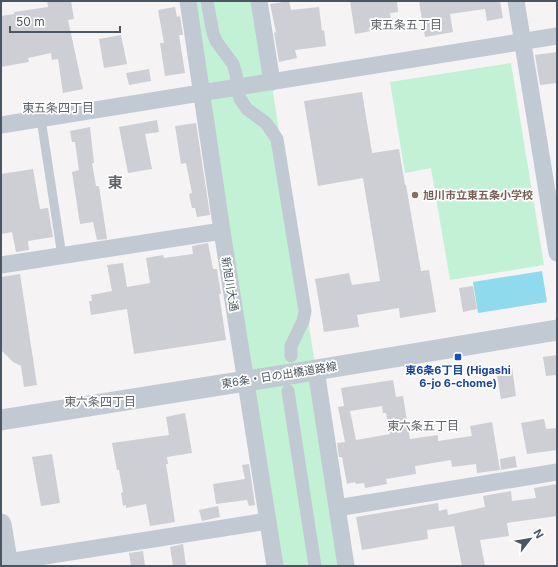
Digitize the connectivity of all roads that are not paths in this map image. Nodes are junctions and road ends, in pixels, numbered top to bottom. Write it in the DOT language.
graph roads {
  1 [pos="188,1"];
  2 [pos="207,1"];
  3 [pos="259,1"];
  4 [pos="516,1"];
  5 [pos="557,36"];
  6 [pos="522,41"];
  7 [pos="272,82"];
  8 [pos="238,87"];
  9 [pos="201,93"];
  10 [pos="41,119"];
  11 [pos="1,125"];
  12 [pos="551,176"];
  13 [pos="222,231"];
  14 [pos="557,254"];
  15 [pos="62,256"];
  16 [pos="1,265"];
  17 [pos="557,330"];
  18 [pos="291,356"];
  19 [pos="316,370"];
  20 [pos="245,380"];
  21 [pos="288,391"];
  22 [pos="1,420"];
  23 [pos="557,472"];
  24 [pos="337,508"];
  25 [pos="268,521"];
  26 [pos="1,524"];
  27 [pos="5,564"];
  28 [pos="275,566"];
  29 [pos="315,566"];
  30 [pos="346,566"];
  1 -- 9 [label="street, 新旭川大通"];
  2 -- 8 [label="street"];
  3 -- 7 [label="street"];
  4 -- 6 [label="street"];
  5 -- 6 [label="street"];
  6 -- 7 [label="street"];
  6 -- 12 [label="street"];
  7 -- 8 [label="street"];
  8 -- 9 [label="street"];
  8 -- 18 [label="street"];
  9 -- 10 [label="street"];
  9 -- 13 [label="street, 新旭川大通"];
  10 -- 11 [label="street"];
  10 -- 15 [label="lane"];
  12 -- 14 [label="street"];
  13 -- 15 [label="street"];
  13 -- 20 [label="street, 新旭川大通"];
  15 -- 16 [label="street"];
  17 -- 19 [label="street, 東6条・日の出橋道路線"];
  19 -- 20 [label="street, 東6条・日の出橋道路線"];
  19 -- 24 [label="street"];
  20 -- 22 [label="street, 東6条・日の出橋道路線"];
  20 -- 25 [label="street, 新旭川大通"];
  21 -- 29 [label="street"];
  23 -- 24 [label="street"];
  24 -- 30 [label="street"];
  25 -- 27 [label="street"];
  25 -- 28 [label="street, 新旭川大通"];
  26 -- 27 [label="street"];
}
